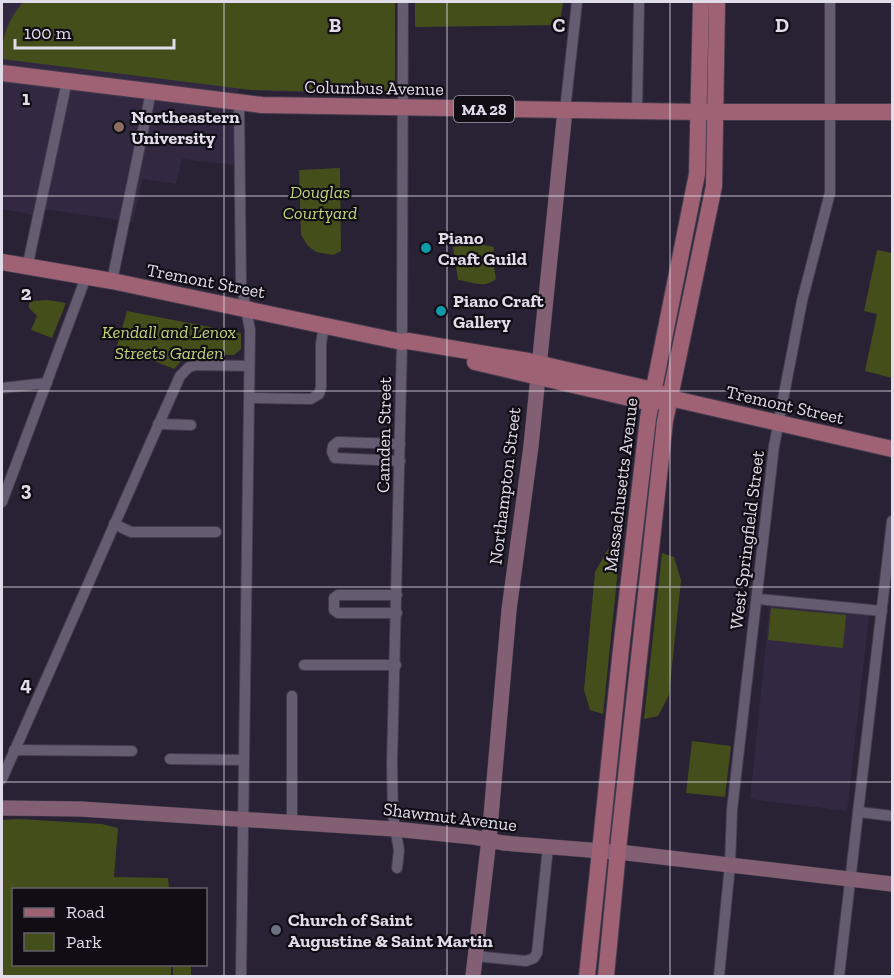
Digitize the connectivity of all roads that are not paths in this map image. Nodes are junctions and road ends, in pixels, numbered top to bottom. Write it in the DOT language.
graph roads {
  1 [pos="403,2"];
  2 [pos="577,2"];
  3 [pos="639,2"];
  4 [pos="701,2"];
  5 [pos="717,2"];
  6 [pos="831,2"];
  7 [pos="2,73"];
  8 [pos="67,81"];
  9 [pos="151,92"];
  10 [pos="239,103"];
  11 [pos="403,108"];
  12 [pos="566,110"];
  13 [pos="637,111"];
  14 [pos="708,112"];
  15 [pos="830,112"];
  16 [pos="892,112"];
  17 [pos="2,262"];
  18 [pos="27,268"];
  19 [pos="86,277"];
  20 [pos="112,282"];
  21 [pos="245,308"];
  22 [pos="324,326"];
  23 [pos="402,342"];
  24 [pos="249,366"];
  25 [pos="538,371"];
  26 [pos="47,383"];
  27 [pos="2,388"];
  28 [pos="652,396"];
  29 [pos="250,398"];
  30 [pos="670,398"];
  31 [pos="158,424"];
  32 [pos="191,424"];
  33 [pos="779,424"];
  34 [pos="400,444"];
  35 [pos="892,449"];
  36 [pos="400,461"];
  37 [pos="6,478"];
  38 [pos="2,502"];
  39 [pos="892,521"];
  40 [pos="114,524"];
  41 [pos="216,532"];
  42 [pos="397,595"];
  43 [pos="758,599"];
  44 [pos="882,611"];
  45 [pos="397,613"];
  46 [pos="304,665"];
  47 [pos="396,665"];
  48 [pos="292,696"];
  49 [pos="14,750"];
  50 [pos="132,751"];
  51 [pos="171,759"];
  52 [pos="244,760"];
  53 [pos="2,779"];
  54 [pos="2,808"];
  55 [pos="860,812"];
  56 [pos="892,816"];
  57 [pos="243,818"];
  58 [pos="292,821"];
  59 [pos="394,829"];
  60 [pos="489,839"];
  61 [pos="548,848"];
  62 [pos="609,852"];
  63 [pos="730,865"];
  64 [pos="397,868"];
  65 [pos="851,879"];
  66 [pos="892,884"];
  67 [pos="475,956"];
  68 [pos="241,976"];
  69 [pos="473,976"];
  70 [pos="587,976"];
  71 [pos="606,976"];
  72 [pos="719,976"];
  73 [pos="839,976"];
  1 -- 11 [label="street, Camden Street"];
  2 -- 12 [label="street, Northampton Street"];
  3 -- 13 [label="street"];
  4 -- 14 [label="main road, Massachusetts Avenue"];
  5 -- 14 [label="main road, Massachusetts Avenue"];
  6 -- 15 [label="street, West Springfield Street"];
  7 -- 8 [label="main road, Columbus Avenue / MA 28"];
  8 -- 9 [label="main road, Columbus Avenue / MA 28"];
  8 -- 18 [label="street"];
  9 -- 10 [label="main road, Columbus Avenue / MA 28"];
  9 -- 20 [label="street"];
  10 -- 11 [label="main road, Columbus Avenue / MA 28"];
  10 -- 21 [label="street"];
  11 -- 12 [label="main road, Columbus Avenue / MA 28"];
  11 -- 23 [label="street, Camden Street"];
  12 -- 13 [label="main road, Columbus Avenue / MA 28"];
  12 -- 25 [label="main road, Northampton Street"];
  13 -- 14 [label="main road, Columbus Avenue / MA 28"];
  14 -- 15 [label="main road, Columbus Avenue / MA 28"];
  14 -- 28 [label="main road, Massachusetts Avenue"];
  14 -- 30 [label="main road, Massachusetts Avenue"];
  15 -- 16 [label="main road, Columbus Avenue / MA 28"];
  15 -- 33 [label="street, West Springfield Street"];
  17 -- 18 [label="main road, Tremont Street"];
  18 -- 19 [label="main road, Tremont Street"];
  19 -- 20 [label="main road, Tremont Street"];
  19 -- 26 [label="street"];
  20 -- 21 [label="main road, Tremont Street"];
  21 -- 22 [label="main road, Tremont Street"];
  21 -- 24 [label="street"];
  22 -- 23 [label="main road, Tremont Street"];
  22 -- 29 [label="street"];
  23 -- 25 [label="main road, Tremont Street"];
  23 -- 34 [label="street, Camden Street"];
  24 -- 29 [label="street"];
  24 -- 31 [label="street"];
  25 -- 28 [label="main road, Tremont Street"];
  25 -- 60 [label="main road, Northampton Street"];
  26 -- 27 [label="street"];
  26 -- 37 [label="street"];
  28 -- 30 [label="main road, Tremont Street"];
  28 -- 62 [label="main road, Massachusetts Avenue"];
  29 -- 52 [label="street"];
  30 -- 33 [label="main road, Tremont Street"];
  30 -- 62 [label="main road, Massachusetts Avenue"];
  31 -- 32 [label="street"];
  31 -- 40 [label="street"];
  33 -- 35 [label="main road, Tremont Street"];
  33 -- 43 [label="street, West Springfield Street"];
  34 -- 36 [label="street, Camden Street"];
  34 -- 36 [label="street"];
  36 -- 42 [label="street, Camden Street"];
  37 -- 38 [label="street"];
  39 -- 44 [label="street"];
  40 -- 41 [label="street"];
  40 -- 49 [label="street"];
  42 -- 45 [label="street, Camden Street"];
  42 -- 45 [label="street"];
  43 -- 44 [label="street"];
  43 -- 63 [label="street, West Springfield Street"];
  44 -- 55 [label="street"];
  45 -- 47 [label="street, Camden Street"];
  46 -- 47 [label="street"];
  47 -- 59 [label="street, Camden Street"];
  48 -- 58 [label="street"];
  49 -- 50 [label="street"];
  49 -- 53 [label="street"];
  51 -- 52 [label="street"];
  52 -- 57 [label="street"];
  54 -- 57 [label="main road, Shawmut Avenue"];
  55 -- 56 [label="street"];
  55 -- 65 [label="street"];
  57 -- 58 [label="main road, Shawmut Avenue"];
  57 -- 68 [label="street"];
  58 -- 59 [label="main road, Shawmut Avenue"];
  59 -- 60 [label="main road, Shawmut Avenue"];
  59 -- 64 [label="street, Camden Street"];
  60 -- 61 [label="main road, Shawmut Avenue"];
  60 -- 67 [label="main road, Northampton Street"];
  61 -- 62 [label="main road, Shawmut Avenue"];
  61 -- 67 [label="street"];
  62 -- 63 [label="main road, Shawmut Avenue"];
  62 -- 70 [label="main road, Massachusetts Avenue"];
  62 -- 71 [label="main road, Massachusetts Avenue"];
  63 -- 65 [label="main road, Shawmut Avenue"];
  63 -- 72 [label="street, West Springfield Street"];
  65 -- 66 [label="main road, Shawmut Avenue"];
  65 -- 73 [label="street"];
  67 -- 69 [label="main road, Northampton Street"];
}
